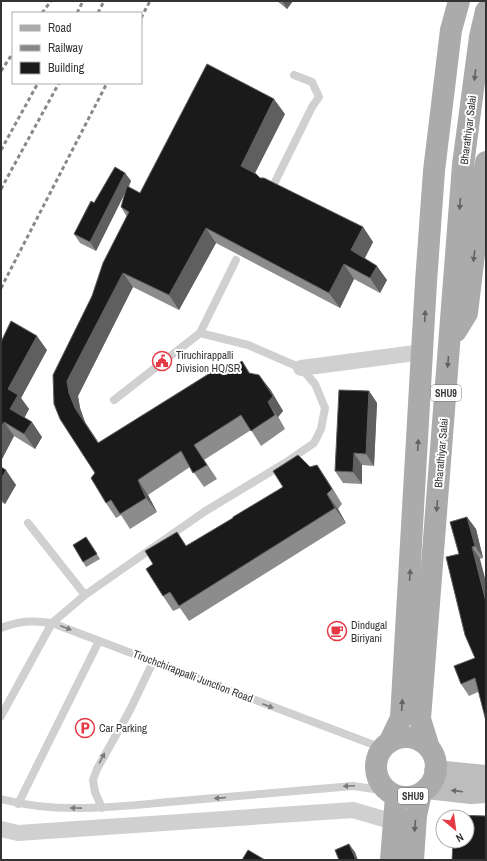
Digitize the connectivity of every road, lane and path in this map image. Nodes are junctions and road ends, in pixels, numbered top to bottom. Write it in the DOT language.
graph roads {
  1 [pos="459,1"];
  2 [pos="486,11"];
  3 [pos="451,30"];
  4 [pos="483,37"];
  5 [pos="294,75"];
  6 [pos="486,162"];
  7 [pos="272,188"];
  8 [pos="236,260"];
  9 [pos="200,333"];
  10 [pos="450,340"];
  11 [pos="423,352"];
  12 [pos="301,368"];
  13 [pos="114,400"];
  14 [pos="28,523"];
  15 [pos="84,595"];
  16 [pos="52,623"];
  17 [pos="1,628"];
  18 [pos="99,641"];
  19 [pos="153,662"];
  20 [pos="1,716"];
  21 [pos="386,745"];
  22 [pos="429,748"];
  23 [pos="486,776"];
  24 [pos="428,784"];
  25 [pos="486,792"];
  26 [pos="392,793"];
  27 [pos="1,799"];
  28 [pos="18,804"];
  29 [pos="102,808"];
  30 [pos="394,822"];
  31 [pos="1,829"];
  32 [pos="391,860"];
  33 [pos="413,860"];
  1 -- 3 [label="main road, Bharathiyar Salai"];
  2 -- 4 [label="main road, Bharathiyar Salai"];
  3 -- 4 [label="main road"];
  11 -- 3 [label="main road, Bharathiyar Salai / SHU9, one-way"];
  4 -- 10 [label="main road, Bharathiyar Salai / SHU9, one-way"];
  5 -- 7 [label="lane"];
  6 -- 10 [label="main road, one-way"];
  8 -- 9 [label="lane"];
  9 -- 12 [label="lane"];
  9 -- 13 [label="lane"];
  10 -- 22 [label="main road, Bharathiyar Salai / SHU9, one-way"];
  11 -- 12 [label="street"];
  21 -- 11 [label="main road, Bharathiyar Salai / SHU9, one-way"];
  12 -- 15 [label="lane"];
  14 -- 15 [label="lane"];
  15 -- 16 [label="lane"];
  16 -- 17 [label="lane, Tiruchchirappalli Junction Road"];
  16 -- 18 [label="lane, Tiruchchirappalli Junction Road, one-way"];
  16 -- 20 [label="lane"];
  18 -- 19 [label="lane, Tiruchchirappalli Junction Road"];
  18 -- 28 [label="lane"];
  19 -- 21 [label="lane, Tiruchchirappalli Junction Road, one-way"];
  29 -- 19 [label="lane, one-way"];
  21 -- 22 [label="main road"];
  21 -- 26 [label="main road, SHU9"];
  22 -- 24 [label="main road, SHU9"];
  23 -- 24 [label="main road"];
  25 -- 24 [label="main road, one-way"];
  24 -- 26 [label="main road, SHU9"];
  24 -- 33 [label="main road, SHU9, one-way"];
  26 -- 29 [label="lane, one-way"];
  26 -- 30 [label="main road, SHU9"];
  27 -- 28 [label="lane"];
  29 -- 28 [label="lane, one-way"];
  30 -- 31 [label="street"];
  30 -- 32 [label="main road, SHU9"];
}
